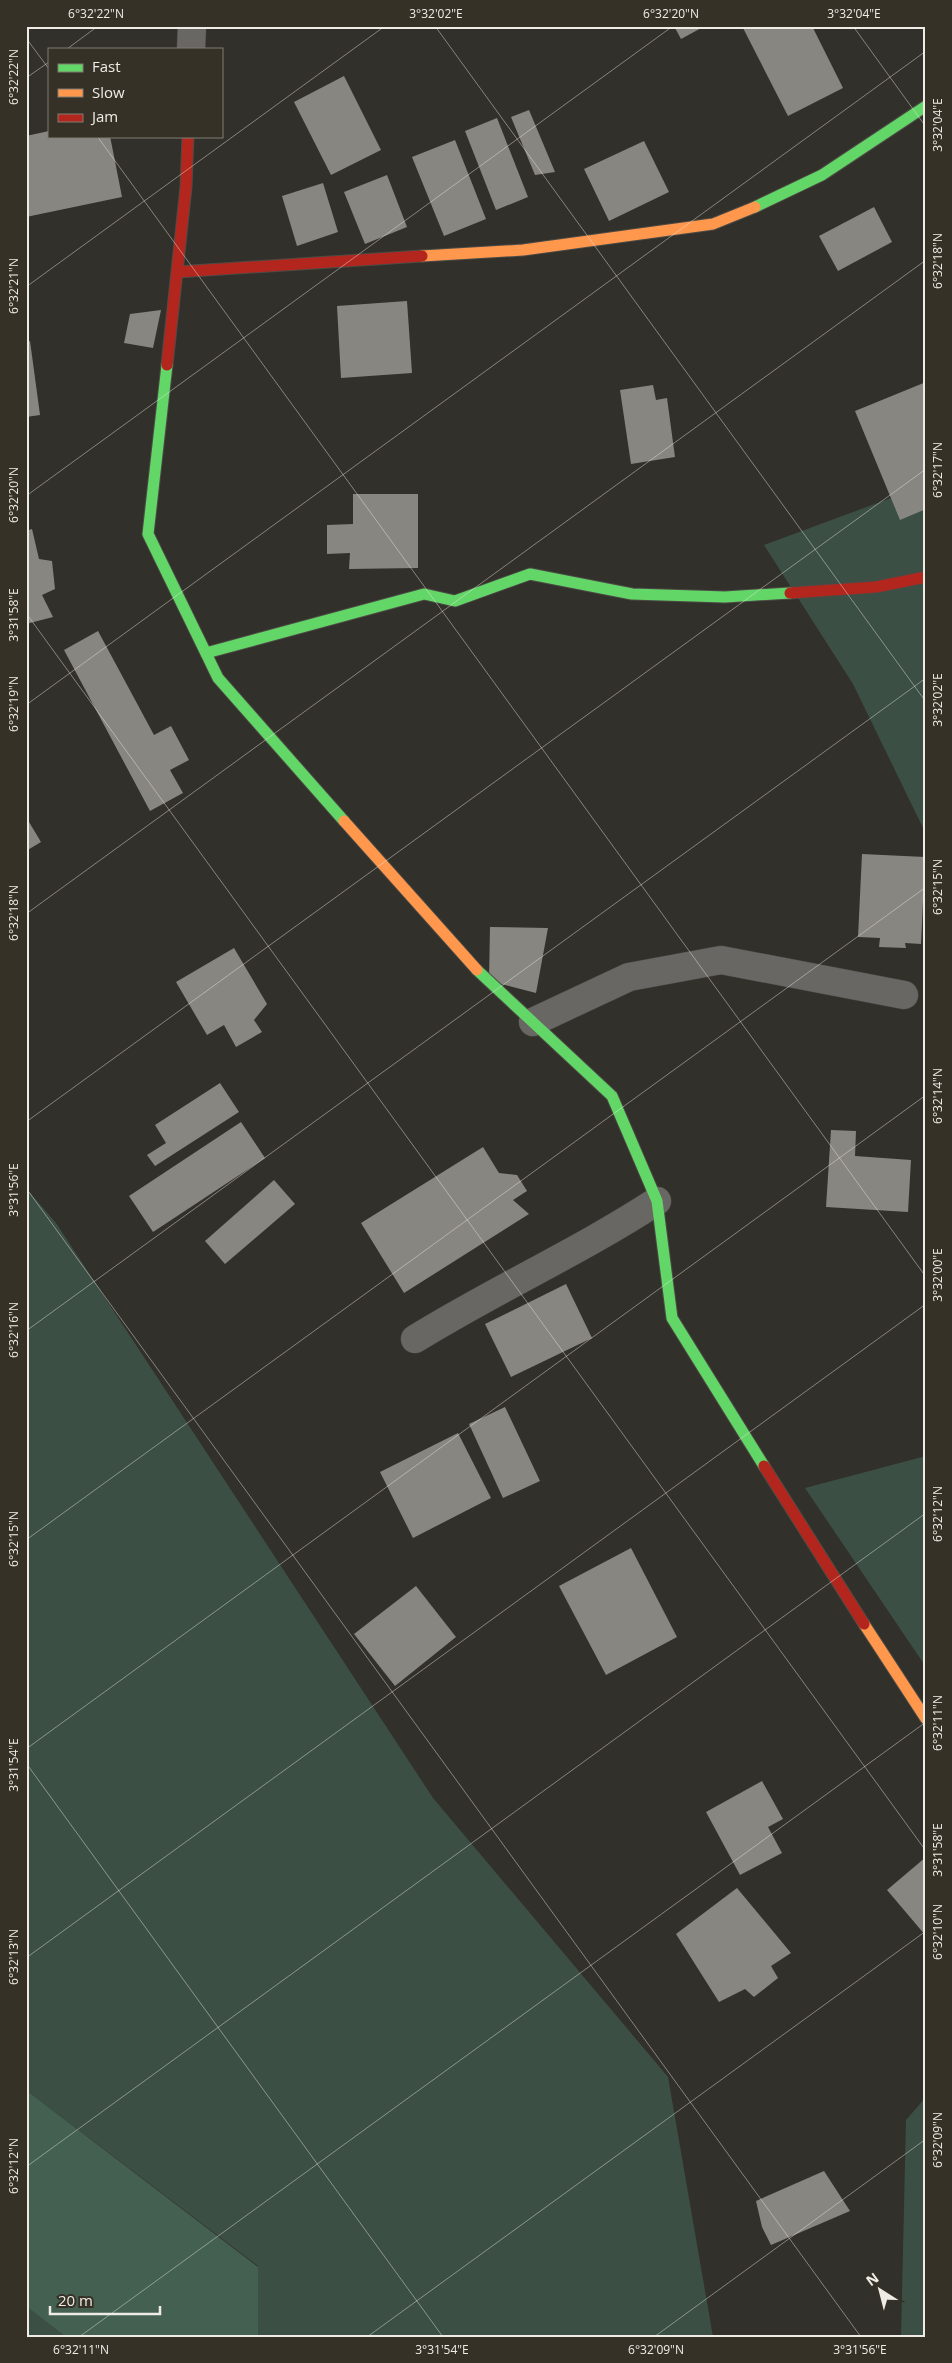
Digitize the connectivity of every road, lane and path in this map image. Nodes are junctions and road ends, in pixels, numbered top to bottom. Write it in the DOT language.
graph roads {
  1 [pos="192,26"];
  2 [pos="191,48"];
  3 [pos="926,106"];
  4 [pos="188,138"];
  5 [pos="177,272"];
  6 [pos="926,578"];
  7 [pos="206,653"];
  8 [pos="904,995"];
  9 [pos="533,1022"];
  10 [pos="657,1201"];
  11 [pos="415,1339"];
  12 [pos="926,1719"];
  1 -- 2 [label="street"];
  3 -- 5 [label="street"];
  4 -- 5 [label="street"];
  5 -- 7 [label="street"];
  6 -- 7 [label="street"];
  7 -- 9 [label="street"];
  8 -- 9 [label="street"];
  9 -- 10 [label="street"];
  10 -- 11 [label="street"];
  10 -- 12 [label="street"];
}
